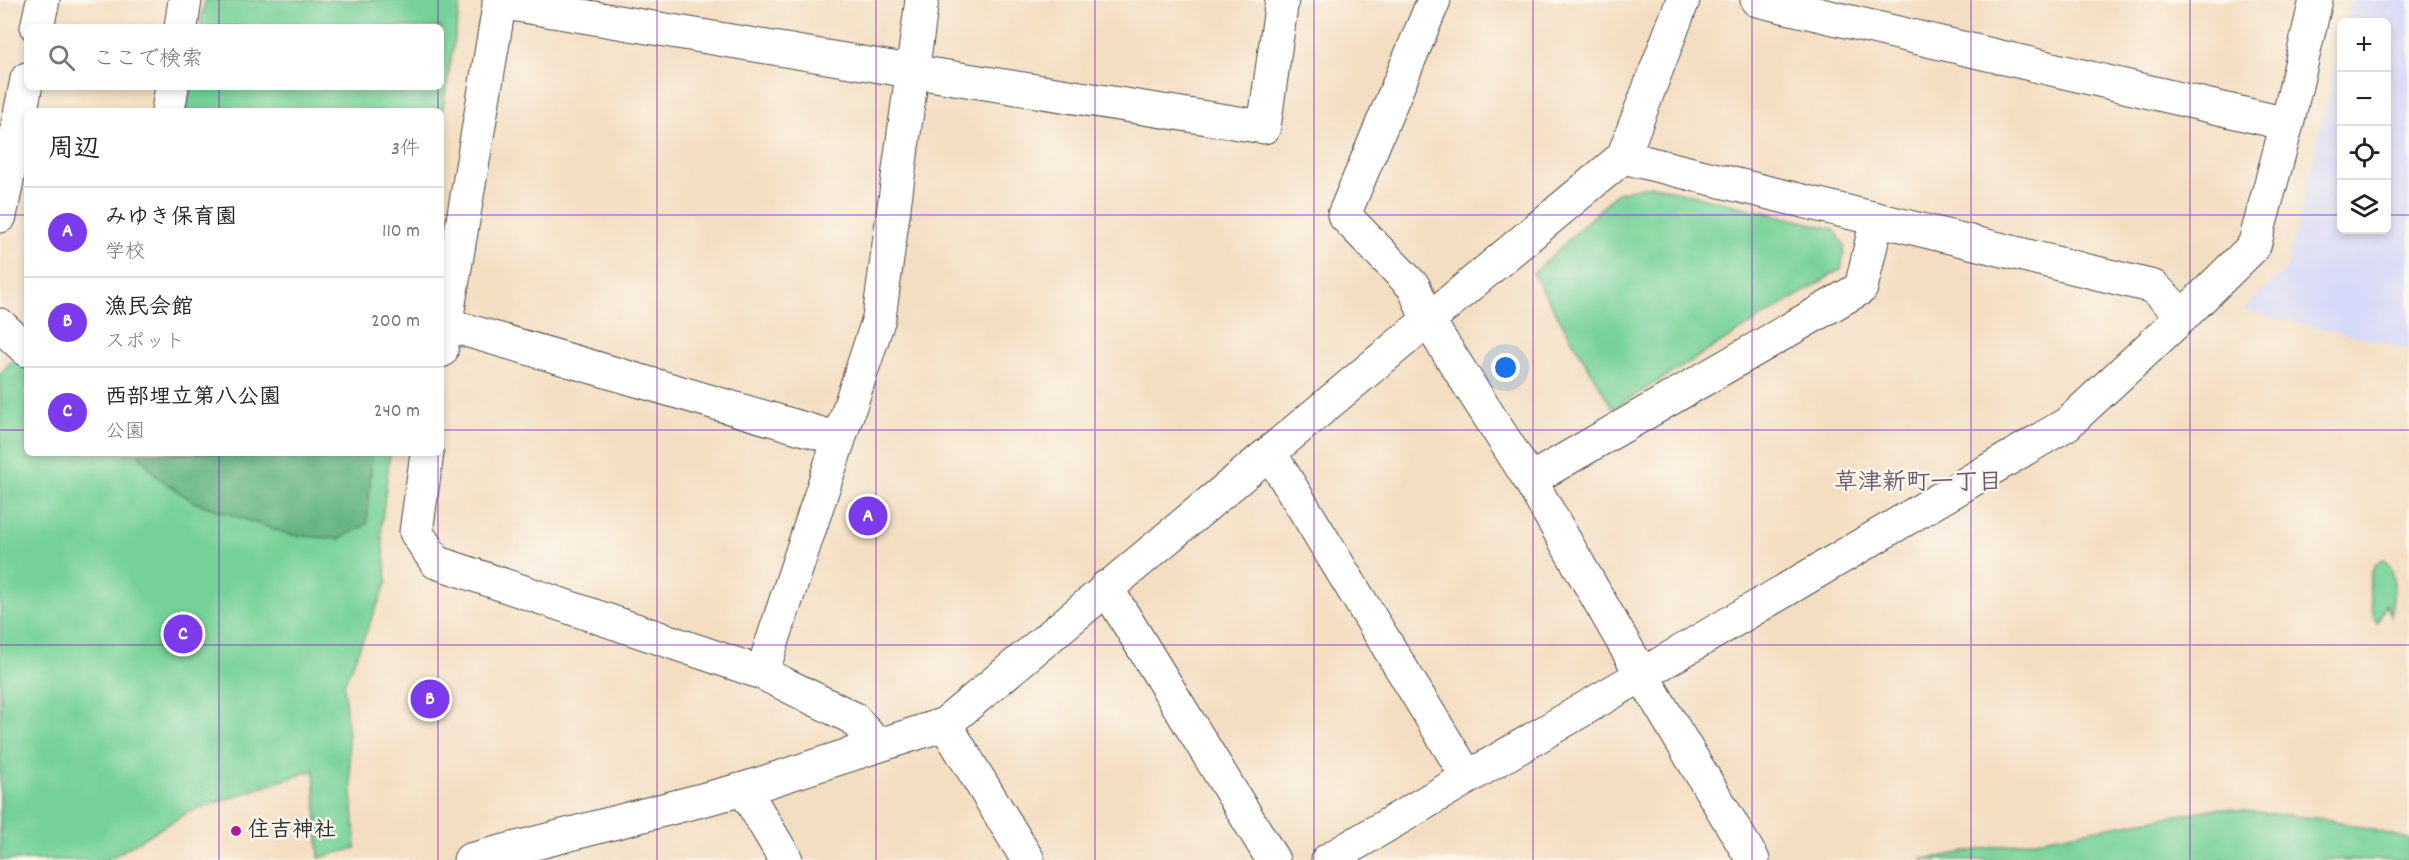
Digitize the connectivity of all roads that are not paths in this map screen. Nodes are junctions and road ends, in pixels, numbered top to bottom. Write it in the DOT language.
graph roads {
  1 [pos="43,0"];
  2 [pos="185,0"];
  3 [pos="921,0"];
  4 [pos="1282,0"];
  5 [pos="1434,0"];
  6 [pos="1683,0"];
  7 [pos="1757,0"];
  8 [pos="2316,0"];
  9 [pos="500,1"];
  10 [pos="38,24"];
  11 [pos="181,24"];
  12 [pos="910,71"];
  13 [pos="25,90"];
  14 [pos="172,90"];
  15 [pos="168,108"];
  16 [pos="2287,124"];
  17 [pos="1623,157"];
  18 [pos="0,216"];
  19 [pos="1877,219"];
  20 [pos="2183,316"];
  21 [pos="1426,319"];
  22 [pos="0,325"];
  23 [pos="444,331"];
  24 [pos="444,337"];
  25 [pos="24,347"];
  26 [pos="839,439"];
  27 [pos="1270,453"];
  28 [pos="427,456"];
  29 [pos="1530,480"];
  30 [pos="1106,587"];
  31 [pos="762,673"];
  32 [pos="1642,675"];
  33 [pos="945,724"];
  34 [pos="877,745"];
  35 [pos="1467,776"];
  36 [pos="744,789"];
  37 [pos="537,851"];
  38 [pos="470,860"];
  39 [pos="786,860"];
  40 [pos="1028,860"];
  41 [pos="1273,860"];
  42 [pos="1328,860"];
  43 [pos="1753,860"];
  1 -- 10 [label="street"];
  2 -- 11 [label="street"];
  3 -- 12 [label="street"];
  4 -- 12 [label="street"];
  5 -- 21 [label="street"];
  6 -- 17 [label="street"];
  7 -- 16 [label="street"];
  8 -- 16 [label="street"];
  9 -- 12 [label="street"];
  9 -- 23 [label="street"];
  12 -- 26 [label="street"];
  13 -- 18 [label="street"];
  14 -- 15 [label="street"];
  16 -- 20 [label="street"];
  17 -- 19 [label="street"];
  17 -- 21 [label="street"];
  19 -- 20 [label="street"];
  19 -- 29 [label="street"];
  20 -- 32 [label="street"];
  21 -- 27 [label="street"];
  21 -- 29 [label="street"];
  22 -- 25 [label="street"];
  24 -- 26 [label="street"];
  26 -- 31 [label="street"];
  27 -- 30 [label="street"];
  27 -- 35 [label="street"];
  28 -- 31 [label="street"];
  29 -- 32 [label="street"];
  30 -- 33 [label="street"];
  30 -- 41 [label="street"];
  31 -- 34 [label="street"];
  32 -- 35 [label="street"];
  32 -- 43 [label="street"];
  33 -- 34 [label="street"];
  33 -- 40 [label="street"];
  34 -- 36 [label="street"];
  35 -- 42 [label="street"];
  36 -- 37 [label="street"];
  36 -- 39 [label="street"];
  37 -- 38 [label="street"];
}
